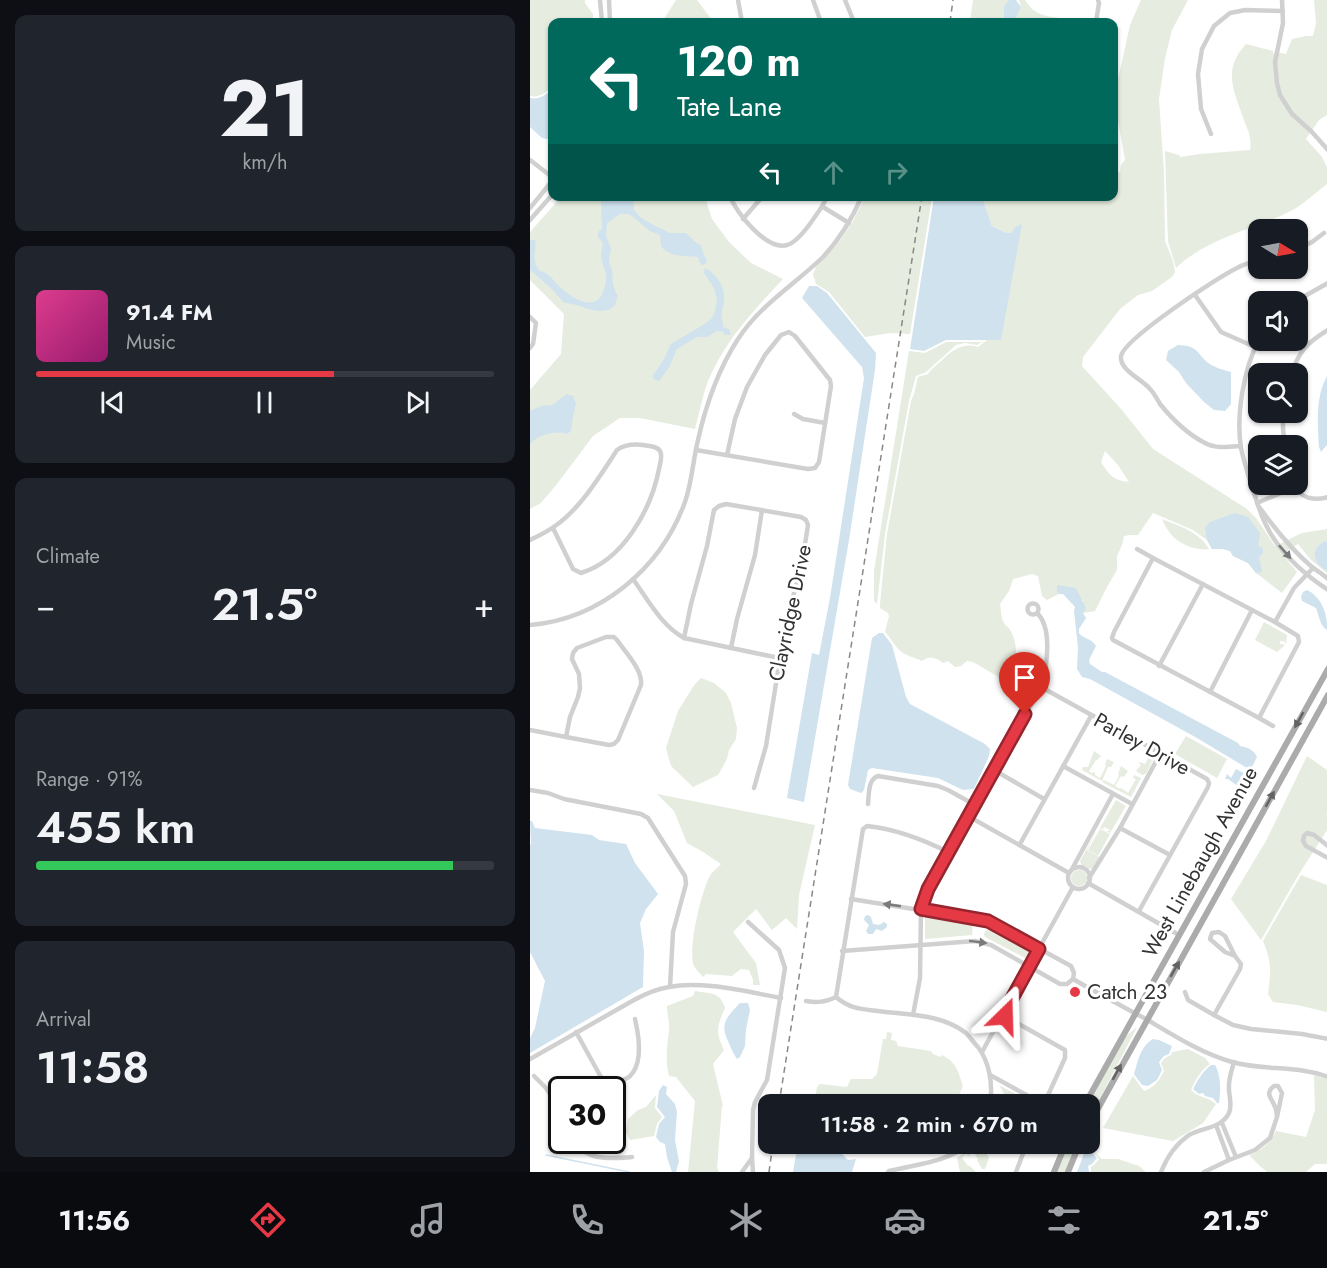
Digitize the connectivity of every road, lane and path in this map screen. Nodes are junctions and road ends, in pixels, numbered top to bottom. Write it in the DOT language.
graph roads {
  1 [pos="600,0"];
  2 [pos="609,0"];
  3 [pos="738,0"];
  4 [pos="812,0"];
  5 [pos="845,0"];
  6 [pos="1098,0"];
  7 [pos="1282,0"];
  8 [pos="1283,11"];
  9 [pos="602,18"];
  10 [pos="610,18"];
  11 [pos="741,18"];
  12 [pos="819,18"];
  13 [pos="852,18"];
  14 [pos="1097,18"];
  15 [pos="1211,134"];
  16 [pos="1328,150"];
  17 [pos="530,160"];
  18 [pos="548,176"];
  19 [pos="548,184"];
  20 [pos="548,200"];
  21 [pos="732,201"];
  22 [pos="759,201"];
  23 [pos="825,201"];
  24 [pos="860,201"];
  25 [pos="822,207"];
  26 [pos="530,208"];
  27 [pos="743,219"];
  28 [pos="530,220"];
  29 [pos="849,223"];
  30 [pos="1324,233"];
  31 [pos="1308,244"];
  32 [pos="1248,264"];
  33 [pos="1328,283"];
  34 [pos="1308,294"];
  35 [pos="1195,295"];
  36 [pos="530,317"];
  37 [pos="1328,330"];
  38 [pos="1248,344"];
  39 [pos="530,348"];
  40 [pos="1254,351"];
  41 [pos="1296,363"];
  42 [pos="794,414"];
  43 [pos="825,423"];
  44 [pos="1241,446"];
  45 [pos="696,450"];
  46 [pos="727,455"];
  47 [pos="1276,495"];
  48 [pos="1303,495"];
  49 [pos="1328,497"];
  50 [pos="1257,503"];
  51 [pos="762,510"];
  52 [pos="553,528"];
  53 [pos="530,540"];
  54 [pos="1137,549"];
  55 [pos="1153,558"];
  56 [pos="1313,568"];
  57 [pos="576,571"];
  58 [pos="1306,574"];
  59 [pos="571,578"];
  60 [pos="634,579"];
  61 [pos="1328,579"];
  62 [pos="1203,584"];
  63 [pos="1328,590"];
  64 [pos="1252,610"];
  65 [pos="1037,613"];
  66 [pos="1275,622"];
  67 [pos="530,625"];
  68 [pos="684,638"];
  69 [pos="731,648"];
  70 [pos="779,658"];
  71 [pos="1159,666"];
  72 [pos="1328,669"];
  73 [pos="1041,687"];
  74 [pos="1210,692"];
  75 [pos="1328,695"];
  76 [pos="1091,716"];
  77 [pos="1259,718"];
  78 [pos="1273,726"];
  79 [pos="530,730"];
  80 [pos="566,737"];
  81 [pos="1160,754"];
  82 [pos="1063,765"];
  83 [pos="994,770"];
  84 [pos="754,788"];
  85 [pos="530,790"];
  86 [pos="1114,794"];
  87 [pos="1044,799"];
  88 [pos="868,804"];
  89 [pos="1132,804"];
  90 [pos="975,805"];
  91 [pos="968,816"];
  92 [pos="1120,828"];
  93 [pos="1020,844"];
  94 [pos="1327,845"];
  95 [pos="948,852"];
  96 [pos="1320,854"];
  97 [pos="1170,855"];
  98 [pos="1328,858"];
  99 [pos="1071,871"];
  100 [pos="1089,880"];
  101 [pos="1073,887"];
  102 [pos="851,898"];
  103 [pos="921,909"];
  104 [pos="1139,911"];
  105 [pos="748,922"];
  106 [pos="1179,934"];
  107 [pos="919,944"];
  108 [pos="1039,949"];
  109 [pos="842,951"];
  110 [pos="1235,956"];
  111 [pos="1029,966"];
  112 [pos="1073,979"];
  113 [pos="670,987"];
  114 [pos="1185,992"];
  115 [pos="836,997"];
  116 [pos="781,998"];
  117 [pos="806,1001"];
  118 [pos="1135,1014"];
  119 [pos="913,1015"];
  120 [pos="1003,1015"];
  121 [pos="1214,1015"];
  122 [pos="635,1019"];
  123 [pos="1146,1020"];
  124 [pos="576,1032"];
  125 [pos="1328,1039"];
  126 [pos="982,1052"];
  127 [pos="530,1059"];
  128 [pos="1234,1062"];
  129 [pos="990,1075"];
  130 [pos="534,1076"];
  131 [pos="600,1076"];
  132 [pos="1328,1077"];
  133 [pos="626,1078"];
  134 [pos="548,1091"];
  135 [pos="992,1094"];
  136 [pos="1025,1094"];
  137 [pos="1049,1094"];
  138 [pos="1091,1094"];
  139 [pos="1100,1105"];
  140 [pos="1277,1117"];
  141 [pos="1222,1123"];
  142 [pos="1216,1125"];
  143 [pos="1230,1143"];
  144 [pos="1224,1146"];
  145 [pos="588,1154"];
  146 [pos="953,1154"];
  147 [pos="1023,1154"];
  148 [pos="1061,1154"];
  149 [pos="1075,1154"];
  150 [pos="632,1157"];
  151 [pos="1236,1157"];
  152 [pos="752,1158"];
  153 [pos="1229,1160"];
  154 [pos="742,1172"];
  155 [pos="753,1172"];
  156 [pos="888,1172"];
  157 [pos="1016,1172"];
  158 [pos="1054,1172"];
  159 [pos="1068,1172"];
  160 [pos="1161,1172"];
  161 [pos="1204,1172"];
  1 -- 9 [label="street"];
  2 -- 10 [label="street"];
  3 -- 11 [label="street"];
  4 -- 12 [label="street"];
  5 -- 13 [label="street"];
  6 -- 14 [label="street"];
  7 -- 8 [label="street"];
  8 -- 15 [label="street"];
  8 -- 16 [label="street"];
  17 -- 18 [label="street"];
  19 -- 26 [label="street"];
  20 -- 28 [label="street"];
  21 -- 27 [label="street"];
  22 -- 27 [label="street"];
  23 -- 25 [label="street"];
  24 -- 29 [label="street"];
  25 -- 27 [label="street"];
  25 -- 29 [label="street"];
  29 -- 45 [label="street"];
  30 -- 31 [label="street"];
  32 -- 35 [label="street"];
  33 -- 34 [label="street"];
  35 -- 38 [label="street"];
  35 -- 44 [label="street"];
  36 -- 39 [label="street"];
  37 -- 41 [label="street"];
  40 -- 44 [label="street"];
  42 -- 43 [label="street"];
  43 -- 46 [label="street"];
  43 -- 46 [label="street"];
  44 -- 50 [label="street"];
  45 -- 46 [label="street"];
  45 -- 60 [label="street"];
  47 -- 50 [label="street"];
  48 -- 49 [label="street"];
  50 -- 56 [label="street"];
  50 -- 58 [label="street, one-way"];
  51 -- 68 [label="street, Clayridge Drive"];
  51 -- 69 [label="street"];
  51 -- 70 [label="street, Clayridge Drive"];
  52 -- 53 [label="street"];
  52 -- 57 [label="street"];
  52 -- 57 [label="street"];
  54 -- 55 [label="street"];
  55 -- 62 [label="street"];
  55 -- 71 [label="street"];
  56 -- 58 [label="street"];
  56 -- 61 [label="street"];
  57 -- 59 [label="street"];
  58 -- 63 [label="street"];
  58 -- 66 [label="street"];
  60 -- 67 [label="street"];
  60 -- 68 [label="street"];
  62 -- 64 [label="street"];
  62 -- 71 [label="street"];
  64 -- 66 [label="street"];
  64 -- 74 [label="street"];
  65 -- 73 [label="street"];
  66 -- 77 [label="street"];
  68 -- 69 [label="street"];
  69 -- 70 [label="street"];
  70 -- 84 [label="street, Clayridge Drive"];
  71 -- 74 [label="street"];
  72 -- 106 [label="main road, West Linebaugh Avenue, one-way"];
  73 -- 76 [label="street, Parley Drive"];
  73 -- 83 [label="street"];
  74 -- 77 [label="street"];
  123 -- 75 [label="main road, West Linebaugh Avenue, one-way"];
  76 -- 81 [label="street, Parley Drive"];
  76 -- 82 [label="street"];
  77 -- 78 [label="street"];
  79 -- 80 [label="street"];
  80 -- 80 [label="street"];
  81 -- 89 [label="street"];
  81 -- 97 [label="street, Parley Drive"];
  82 -- 86 [label="street"];
  82 -- 87 [label="street"];
  83 -- 87 [label="street"];
  83 -- 90 [label="street"];
  85 -- 113 [label="street"];
  86 -- 89 [label="street"];
  86 -- 99 [label="street"];
  87 -- 93 [label="street"];
  88 -- 90 [label="street"];
  89 -- 92 [label="street"];
  90 -- 91 [label="street"];
  91 -- 93 [label="street"];
  91 -- 95 [label="street"];
  92 -- 97 [label="street"];
  92 -- 100 [label="street"];
  93 -- 99 [label="street"];
  94 -- 96 [label="street"];
  94 -- 96 [label="street"];
  95 -- 102 [label="street"];
  95 -- 103 [label="street"];
  96 -- 98 [label="street"];
  97 -- 104 [label="street, Parley Drive"];
  99 -- 100 [label="street"];
  99 -- 101 [label="street"];
  100 -- 101 [label="street"];
  100 -- 104 [label="street"];
  101 -- 108 [label="street"];
  103 -- 102 [label="street, one-way"];
  102 -- 109 [label="street"];
  103 -- 107 [label="street"];
  103 -- 108 [label="street"];
  104 -- 106 [label="street"];
  105 -- 116 [label="street"];
  106 -- 118 [label="main road, West Linebaugh Avenue"];
  107 -- 109 [label="street"];
  107 -- 111 [label="street, one-way"];
  107 -- 119 [label="street"];
  108 -- 111 [label="street"];
  108 -- 112 [label="street"];
  109 -- 115 [label="street"];
  110 -- 110 [label="street"];
  110 -- 121 [label="street"];
  111 -- 112 [label="street"];
  111 -- 120 [label="street"];
  112 -- 118 [label="street"];
  113 -- 116 [label="street"];
  113 -- 124 [label="street"];
  114 -- 121 [label="street"];
  115 -- 117 [label="street"];
  115 -- 119 [label="street"];
  116 -- 152 [label="street"];
  118 -- 123 [label="street"];
  118 -- 138 [label="main road, West Linebaugh Avenue"];
  119 -- 126 [label="street"];
  120 -- 126 [label="street"];
  120 -- 137 [label="street"];
  121 -- 125 [label="street"];
  122 -- 133 [label="street"];
  123 -- 128 [label="street"];
  139 -- 123 [label="main road, West Linebaugh Avenue, one-way"];
  124 -- 127 [label="street"];
  124 -- 131 [label="street"];
  126 -- 129 [label="street"];
  128 -- 132 [label="street"];
  128 -- 141 [label="street"];
  129 -- 135 [label="street"];
  129 -- 136 [label="street"];
  130 -- 134 [label="street"];
  140 -- 140 [label="street"];
  140 -- 151 [label="street"];
  141 -- 142 [label="street"];
  141 -- 143 [label="street"];
  142 -- 144 [label="street"];
  142 -- 160 [label="street"];
  143 -- 144 [label="street"];
  143 -- 151 [label="street"];
  144 -- 153 [label="street"];
  145 -- 150 [label="street"];
  146 -- 156 [label="street"];
  147 -- 157 [label="street"];
  148 -- 158 [label="main road"];
  149 -- 159 [label="main road"];
  151 -- 153 [label="street"];
  152 -- 154 [label="street"];
  152 -- 155 [label="street"];
  153 -- 161 [label="street"];
}
